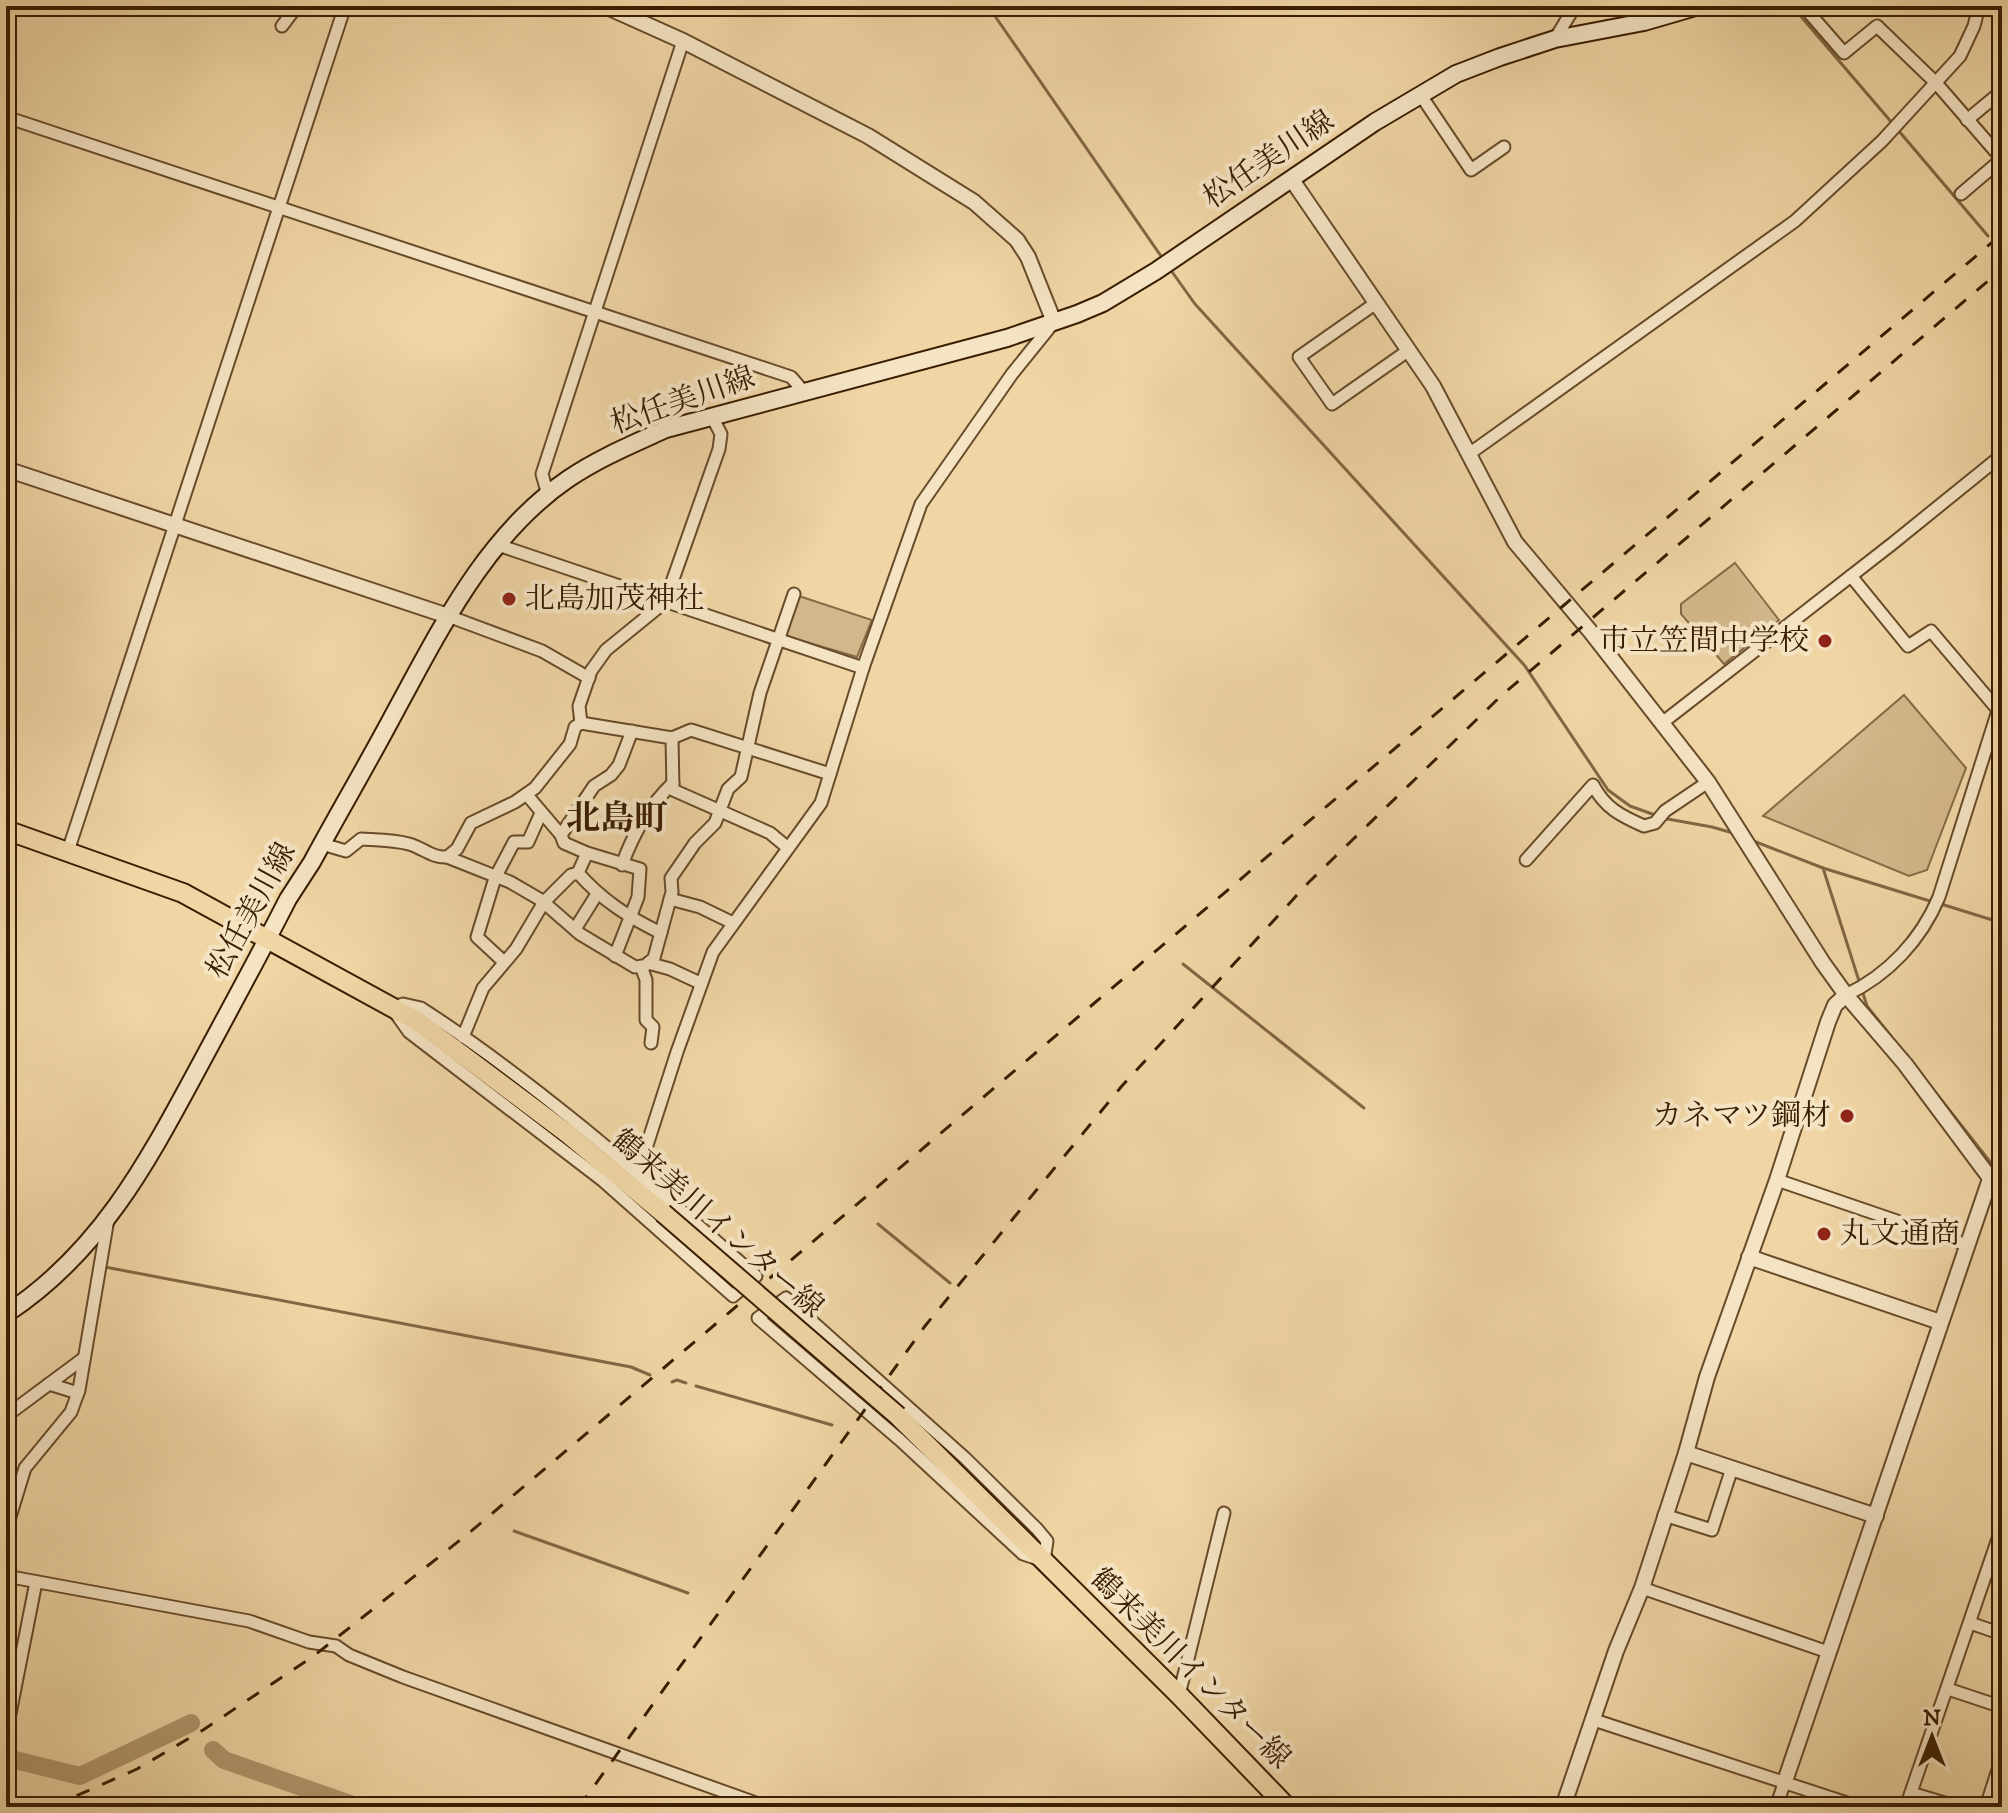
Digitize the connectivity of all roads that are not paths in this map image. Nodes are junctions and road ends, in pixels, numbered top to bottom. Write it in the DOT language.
graph roads {
  1 [pos="297,6"];
  2 [pos="345,6"];
  3 [pos="604,6"];
  4 [pos="1575,6"];
  5 [pos="1627,6"];
  6 [pos="1699,6"];
  7 [pos="1822,6"];
  8 [pos="1979,6"];
  9 [pos="1639,23"];
  10 [pos="282,26"];
  11 [pos="1555,39"];
  12 [pos="683,41"];
  13 [pos="1936,83"];
  14 [pos="2002,91"];
  15 [pos="1420,94"];
  16 [pos="6,117"];
  17 [pos="1967,120"];
  18 [pos="1504,147"];
  19 [pos="2002,159"];
  20 [pos="1292,180"];
  21 [pos="1961,194"];
  22 [pos="278,206"];
  23 [pos="1376,303"];
  24 [pos="594,310"];
  25 [pos="1054,322"];
  26 [pos="1409,350"];
  27 [pos="804,392"];
  28 [pos="712,417"];
  29 [pos="1469,454"];
  30 [pos="2002,455"];
  31 [pos="6,469"];
  32 [pos="548,495"];
  33 [pos="174,525"];
  34 [pos="498,545"];
  35 [pos="1851,576"];
  36 [pos="794,594"];
  37 [pos="665,602"];
  38 [pos="448,616"];
  39 [pos="779,640"];
  40 [pos="863,668"];
  41 [pos="589,678"];
  42 [pos="2000,704"];
  43 [pos="581,723"];
  44 [pos="1662,723"];
  45 [pos="1997,730"];
  46 [pos="632,731"];
  47 [pos="672,738"];
  48 [pos="749,747"];
  49 [pos="830,774"];
  50 [pos="1708,782"];
  51 [pos="673,783"];
  52 [pos="527,795"];
  53 [pos="719,812"];
  54 [pos="541,813"];
  55 [pos="6,830"];
  56 [pos="561,835"];
  57 [pos="322,844"];
  58 [pos="788,848"];
  59 [pos="68,851"];
  60 [pos="587,853"];
  61 [pos="447,857"];
  62 [pos="1526,860"];
  63 [pos="622,865"];
  64 [pos="578,873"];
  65 [pos="495,878"];
  66 [pos="597,894"];
  67 [pos="670,899"];
  68 [pos="544,902"];
  69 [pos="629,918"];
  70 [pos="733,923"];
  71 [pos="575,929"];
  72 [pos="661,933"];
  73 [pos="268,939"];
  74 [pos="615,956"];
  75 [pos="504,962"];
  76 [pos="645,965"];
  77 [pos="700,983"];
  78 [pos="1856,990"];
  79 [pos="392,1008"];
  80 [pos="463,1037"];
  81 [pos="651,1043"];
  82 [pos="638,1173"];
  83 [pos="1990,1179"];
  84 [pos="1777,1180"];
  85 [pos="2002,1194"];
  86 [pos="108,1218"];
  87 [pos="1967,1245"];
  88 [pos="1749,1257"];
  89 [pos="6,1314"];
  90 [pos="1940,1322"];
  91 [pos="84,1358"];
  92 [pos="49,1384"];
  93 [pos="78,1393"];
  94 [pos="6,1416"];
  95 [pos="1686,1453"];
  96 [pos="1732,1468"];
  97 [pos="6,1480"];
  98 [pos="20,1484"];
  99 [pos="1224,1513"];
  100 [pos="1664,1515"];
  101 [pos="1876,1516"];
  102 [pos="2002,1527"];
  103 [pos="6,1530"];
  104 [pos="1997,1556"];
  105 [pos="1044,1561"];
  106 [pos="6,1576"];
  107 [pos="36,1582"];
  108 [pos="1642,1588"];
  109 [pos="1970,1623"];
  110 [pos="2002,1634"];
  111 [pos="1828,1652"];
  112 [pos="1948,1689"];
  113 [pos="1179,1695"];
  114 [pos="2002,1707"];
  115 [pos="1594,1720"];
  116 [pos="6,1734"];
  117 [pos="2002,1757"];
  118 [pos="1784,1784"];
  119 [pos="1911,1793"];
  120 [pos="764,1807"];
  121 [pos="1287,1807"];
  122 [pos="1563,1807"];
  123 [pos="1776,1807"];
  124 [pos="1859,1807"];
  125 [pos="1906,1807"];
  126 [pos="1958,1807"];
  127 [pos="1986,1807"];
  1 -- 10 [label="street"];
  2 -- 22 [label="street"];
  3 -- 12 [label="street"];
  4 -- 11 [label="street"];
  5 -- 9 [label="street"];
  6 -- 9 [label="main road, 松任美川線"];
  7 -- 13 [label="street"];
  8 -- 13 [label="street"];
  9 -- 11 [label="main road, 松任美川線"];
  11 -- 15 [label="main road, 松任美川線"];
  12 -- 24 [label="street"];
  12 -- 25 [label="street"];
  13 -- 17 [label="street"];
  13 -- 29 [label="street"];
  14 -- 17 [label="street"];
  15 -- 18 [label="street"];
  15 -- 20 [label="main road, 松任美川線"];
  16 -- 22 [label="street"];
  17 -- 19 [label="street"];
  19 -- 21 [label="street"];
  20 -- 23 [label="street"];
  20 -- 25 [label="main road, 松任美川線"];
  22 -- 24 [label="street"];
  22 -- 33 [label="street"];
  23 -- 26 [label="street"];
  23 -- 26 [label="street"];
  24 -- 27 [label="street"];
  24 -- 32 [label="street"];
  25 -- 27 [label="main road, 松任美川線"];
  25 -- 40 [label="street"];
  26 -- 29 [label="street"];
  27 -- 28 [label="main road, 松任美川線"];
  28 -- 32 [label="main road, 松任美川線"];
  28 -- 37 [label="street"];
  29 -- 44 [label="street"];
  30 -- 35 [label="street"];
  31 -- 33 [label="street"];
  32 -- 34 [label="main road, 松任美川線"];
  33 -- 38 [label="street"];
  33 -- 59 [label="street"];
  34 -- 37 [label="street"];
  34 -- 38 [label="main road, 松任美川線"];
  35 -- 42 [label="street"];
  35 -- 44 [label="street"];
  36 -- 39 [label="street"];
  37 -- 39 [label="street"];
  37 -- 41 [label="street"];
  38 -- 41 [label="street"];
  38 -- 57 [label="main road, 松任美川線"];
  39 -- 40 [label="street"];
  39 -- 48 [label="street"];
  40 -- 49 [label="street"];
  41 -- 43 [label="street"];
  42 -- 45 [label="street"];
  43 -- 46 [label="street"];
  43 -- 52 [label="street"];
  44 -- 50 [label="street"];
  45 -- 78 [label="street"];
  46 -- 47 [label="street"];
  46 -- 56 [label="street"];
  47 -- 48 [label="street"];
  47 -- 51 [label="street"];
  48 -- 49 [label="street"];
  48 -- 53 [label="street"];
  49 -- 58 [label="street"];
  50 -- 62 [label="street"];
  50 -- 78 [label="street"];
  51 -- 53 [label="street"];
  51 -- 63 [label="street"];
  52 -- 54 [label="street"];
  52 -- 61 [label="street"];
  53 -- 58 [label="street"];
  53 -- 67 [label="street"];
  54 -- 56 [label="street"];
  54 -- 65 [label="street"];
  55 -- 59 [label="main road, 鶴来美川インター線"];
  56 -- 60 [label="street"];
  57 -- 61 [label="street"];
  57 -- 73 [label="main road, 松任美川線"];
  58 -- 70 [label="street"];
  59 -- 73 [label="main road, 鶴来美川インター線"];
  60 -- 63 [label="street"];
  60 -- 64 [label="street"];
  61 -- 65 [label="street"];
  63 -- 69 [label="street"];
  64 -- 66 [label="street"];
  64 -- 68 [label="street"];
  65 -- 68 [label="street"];
  65 -- 75 [label="street"];
  66 -- 69 [label="street"];
  66 -- 71 [label="street"];
  67 -- 70 [label="street"];
  67 -- 72 [label="street"];
  68 -- 71 [label="street"];
  68 -- 75 [label="street"];
  69 -- 72 [label="street"];
  69 -- 74 [label="street"];
  70 -- 77 [label="street"];
  71 -- 74 [label="street"];
  72 -- 76 [label="street"];
  73 -- 79 [label="main road, 鶴来美川インター線"];
  73 -- 86 [label="main road, 松任美川線"];
  74 -- 76 [label="street"];
  75 -- 80 [label="street"];
  76 -- 77 [label="street"];
  76 -- 81 [label="street"];
  77 -- 82 [label="street"];
  78 -- 83 [label="street"];
  78 -- 84 [label="street"];
  79 -- 80 [label="street"];
  79 -- 82 [label="street"];
  79 -- 105 [label="main road, 鶴来美川インター線, bridge"];
  80 -- 82 [label="street"];
  83 -- 85 [label="street"];
  83 -- 87 [label="street"];
  84 -- 87 [label="street"];
  84 -- 88 [label="street"];
  86 -- 89 [label="main road, 松任美川線"];
  86 -- 91 [label="street"];
  87 -- 90 [label="street"];
  88 -- 90 [label="street"];
  88 -- 95 [label="street"];
  90 -- 101 [label="street"];
  91 -- 92 [label="street"];
  91 -- 93 [label="street"];
  92 -- 93 [label="street"];
  92 -- 94 [label="street"];
  93 -- 98 [label="street"];
  95 -- 96 [label="street"];
  95 -- 100 [label="street"];
  96 -- 100 [label="street"];
  96 -- 101 [label="street"];
  97 -- 98 [label="street"];
  98 -- 103 [label="street"];
  99 -- 113 [label="street"];
  100 -- 108 [label="street"];
  101 -- 111 [label="street"];
  102 -- 104 [label="street"];
  104 -- 109 [label="street"];
  105 -- 105 [label="street"];
  105 -- 113 [label="main road, 鶴来美川インター線"];
  106 -- 107 [label="street"];
  107 -- 116 [label="street"];
  107 -- 120 [label="street"];
  108 -- 111 [label="street"];
  108 -- 115 [label="street"];
  109 -- 110 [label="street"];
  109 -- 112 [label="street"];
  111 -- 118 [label="street"];
  112 -- 114 [label="street"];
  112 -- 119 [label="street"];
  113 -- 121 [label="main road, 鶴来美川インター線"];
  115 -- 118 [label="street"];
  115 -- 122 [label="street"];
  117 -- 127 [label="street"];
  118 -- 123 [label="street"];
  118 -- 124 [label="street"];
  119 -- 125 [label="street"];
  119 -- 126 [label="street"];
}
